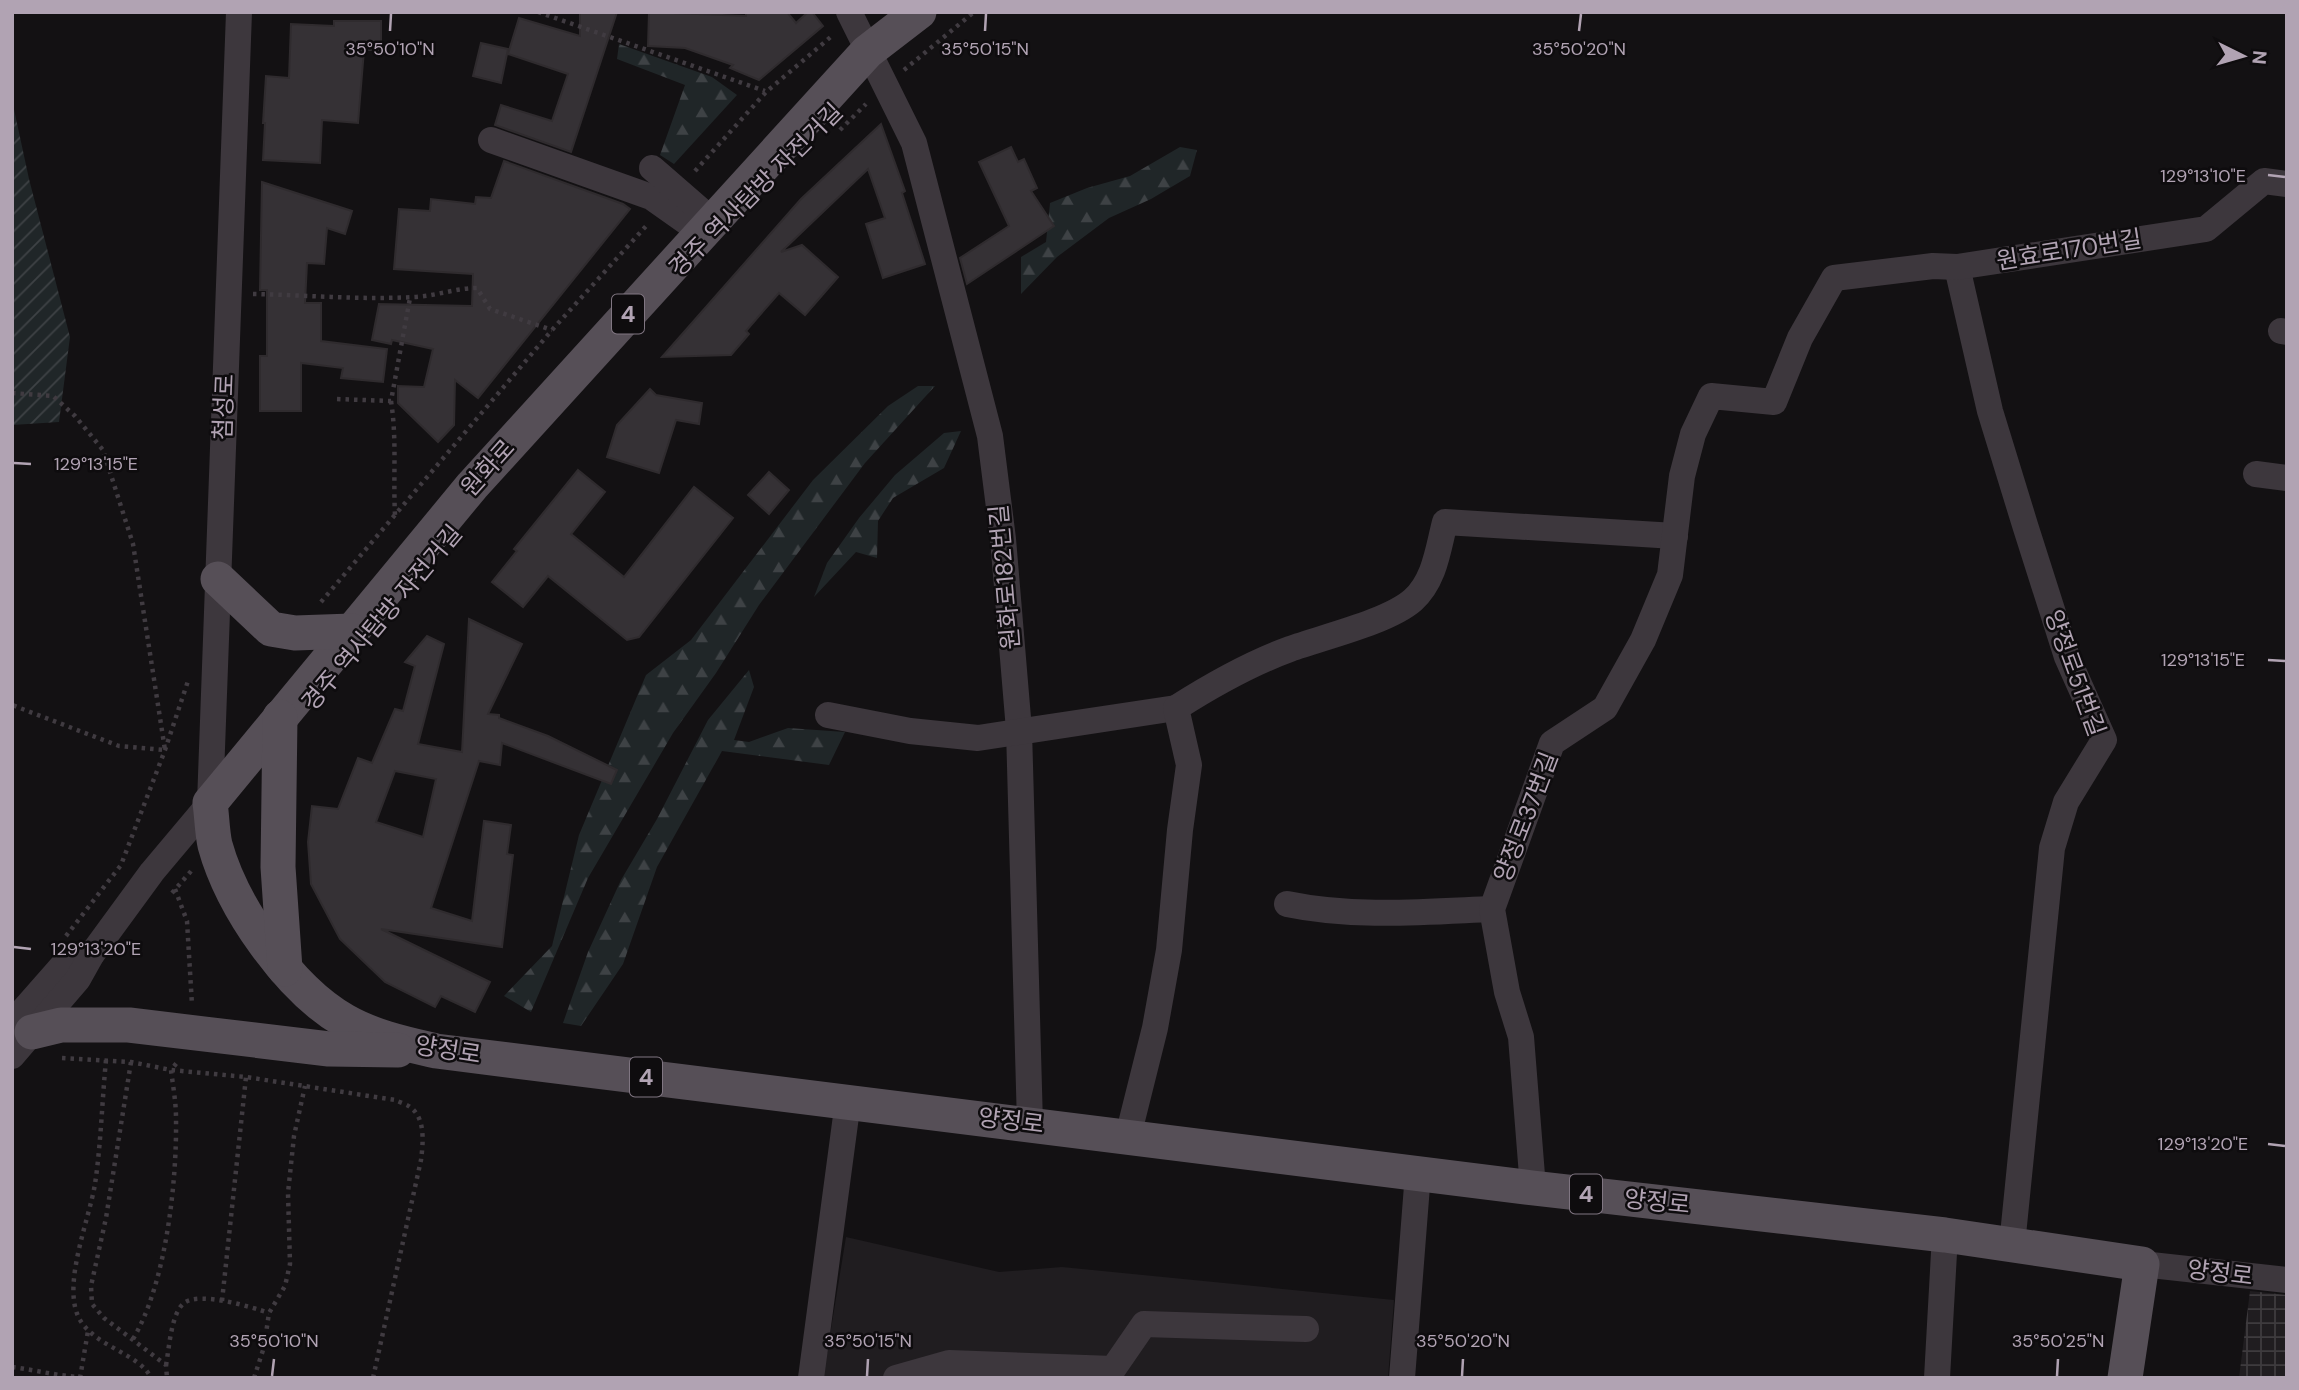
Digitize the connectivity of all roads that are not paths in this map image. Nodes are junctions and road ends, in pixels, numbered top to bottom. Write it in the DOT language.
graph roads {
  1 [pos="239,12"];
  2 [pos="919,12"];
  3 [pos="850,15"];
  4 [pos="867,52"];
  5 [pos="491,140"];
  6 [pos="652,168"];
  7 [pos="2287,184"];
  8 [pos="671,198"];
  9 [pos="707,227"];
  10 [pos="1957,267"];
  11 [pos="1834,278"];
  12 [pos="2256,474"];
  13 [pos="2287,478"];
  14 [pos="1675,536"];
  15 [pos="218,579"];
  16 [pos="352,631"];
  17 [pos="1175,708"];
  18 [pos="828,715"];
  19 [pos="281,717"];
  20 [pos="1019,730"];
  21 [pos="210,803"];
  22 [pos="1287,904"];
  23 [pos="1492,909"];
  24 [pos="285,968"];
  25 [pos="19,1037"];
  26 [pos="436,1051"];
  27 [pos="848,1101"];
  28 [pos="1030,1124"];
  29 [pos="1128,1136"];
  30 [pos="1418,1173"];
  31 [pos="1533,1188"];
  32 [pos="1945,1235"];
  33 [pos="2012,1245"];
  34 [pos="2142,1264"];
  35 [pos="2287,1280"];
  36 [pos="1306,1328"];
  37 [pos="811,1378"];
  38 [pos="895,1378"];
  39 [pos="1402,1378"];
  40 [pos="1937,1378"];
  41 [pos="2125,1378"];
  1 -- 15 [label="street, 첨성로"];
  2 -- 4 [label="main road, 원화로 / 4"];
  3 -- 4 [label="street, 원화로182번길"];
  4 -- 9 [label="main road, 원화로 / 4"];
  4 -- 20 [label="street, 원화로182번길"];
  5 -- 8 [label="street"];
  6 -- 8 [label="street"];
  7 -- 10 [label="street, 원효로170번길"];
  8 -- 9 [label="street"];
  9 -- 16 [label="main road, 원화로 / 4"];
  10 -- 11 [label="street, 원효로170번길"];
  10 -- 33 [label="street, 양정로51번길"];
  11 -- 14 [label="street, 양정로37번길"];
  12 -- 13 [label="street"];
  14 -- 17 [label="street"];
  14 -- 23 [label="street, 양정로37번길"];
  15 -- 16 [label="main road"];
  15 -- 21 [label="street, 첨성로"];
  16 -- 19 [label="main road, 원화로 / 4"];
  17 -- 20 [label="street"];
  17 -- 29 [label="street"];
  18 -- 20 [label="street"];
  19 -- 21 [label="main road, 원화로 / 4"];
  19 -- 24 [label="main road"];
  20 -- 28 [label="street, 원화로182번길"];
  21 -- 24 [label="main road, 양정로 / 4"];
  21 -- 25 [label="street, 원화로"];
  22 -- 23 [label="street"];
  23 -- 31 [label="street, 양정로37번길"];
  24 -- 26 [label="main road, 양정로 / 4"];
  25 -- 26 [label="main road"];
  26 -- 27 [label="main road, 양정로 / 4"];
  27 -- 28 [label="main road, 양정로 / 4"];
  27 -- 37 [label="street"];
  28 -- 29 [label="main road, 양정로 / 4"];
  29 -- 30 [label="main road, 양정로 / 4"];
  30 -- 31 [label="main road, 양정로 / 4"];
  30 -- 39 [label="street"];
  31 -- 32 [label="main road, 양정로 / 4"];
  32 -- 33 [label="main road, 양정로 / 4"];
  32 -- 40 [label="street"];
  33 -- 34 [label="main road, 양정로 / 4"];
  34 -- 35 [label="street, 양정로"];
  34 -- 41 [label="main road"];
  36 -- 38 [label="street"];
}
